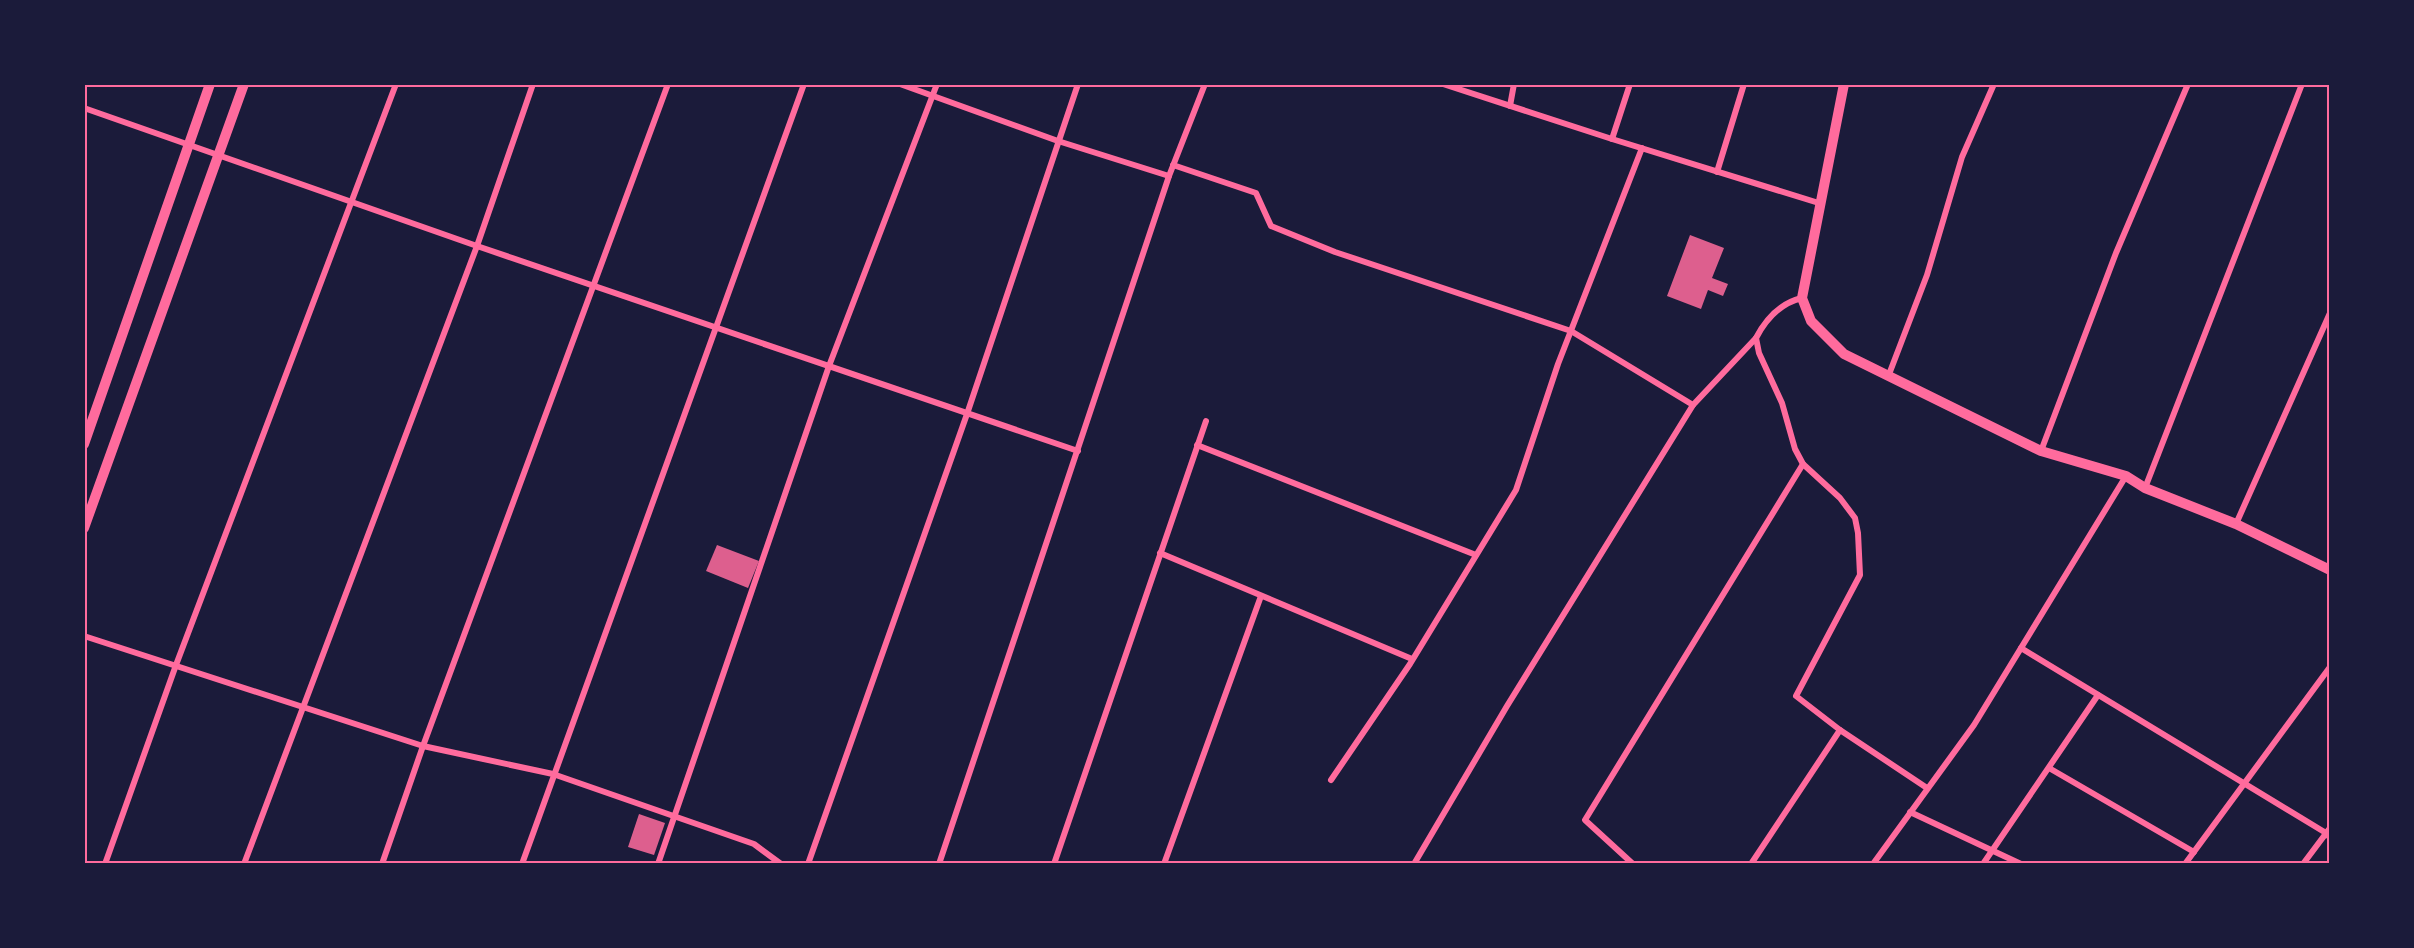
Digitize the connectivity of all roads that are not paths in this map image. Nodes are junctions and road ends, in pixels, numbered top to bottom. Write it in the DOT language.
graph roads {
  1 [pos="210,84"];
  2 [pos="244,84"];
  3 [pos="396,84"];
  4 [pos="533,84"];
  5 [pos="668,84"];
  6 [pos="804,84"];
  7 [pos="900,84"];
  8 [pos="937,84"];
  9 [pos="1077,84"];
  10 [pos="1205,84"];
  11 [pos="1443,84"];
  12 [pos="1514,84"];
  13 [pos="1630,84"];
  14 [pos="1744,84"];
  15 [pos="1844,84"];
  16 [pos="1994,84"];
  17 [pos="2188,84"];
  18 [pos="2302,84"];
  19 [pos="933,95"];
  20 [pos="1510,106"];
  21 [pos="84,108"];
  22 [pos="1612,140"];
  23 [pos="1058,141"];
  24 [pos="188,145"];
  25 [pos="1642,148"];
  26 [pos="217,155"];
  27 [pos="1173,165"];
  28 [pos="1717,172"];
  29 [pos="1169,176"];
  30 [pos="351,202"];
  31 [pos="1822,204"];
  32 [pos="477,246"];
  33 [pos="595,285"];
  34 [pos="1802,298"];
  35 [pos="2330,313"];
  36 [pos="715,327"];
  37 [pos="1571,331"];
  38 [pos="1756,338"];
  39 [pos="829,366"];
  40 [pos="1888,377"];
  41 [pos="1693,405"];
  42 [pos="967,414"];
  43 [pos="1206,421"];
  44 [pos="84,444"];
  45 [pos="1197,445"];
  46 [pos="1078,451"];
  47 [pos="2041,451"];
  48 [pos="1803,464"];
  49 [pos="2126,476"];
  50 [pos="2145,488"];
  51 [pos="2236,524"];
  52 [pos="84,528"];
  53 [pos="1160,553"];
  54 [pos="1476,555"];
  55 [pos="2330,570"];
  56 [pos="1261,596"];
  57 [pos="84,636"];
  58 [pos="2021,648"];
  59 [pos="1412,659"];
  60 [pos="176,665"];
  61 [pos="2330,668"];
  62 [pos="2098,695"];
  63 [pos="303,707"];
  64 [pos="1840,730"];
  65 [pos="423,746"];
  66 [pos="2049,768"];
  67 [pos="554,774"];
  68 [pos="1331,780"];
  69 [pos="2245,784"];
  70 [pos="1927,788"];
  71 [pos="1910,812"];
  72 [pos="674,816"];
  73 [pos="2329,833"];
  74 [pos="1992,851"];
  75 [pos="2194,852"];
  76 [pos="105,864"];
  77 [pos="244,864"];
  78 [pos="382,864"];
  79 [pos="522,864"];
  80 [pos="658,864"];
  81 [pos="781,864"];
  82 [pos="808,864"];
  83 [pos="939,864"];
  84 [pos="1054,864"];
  85 [pos="1164,864"];
  86 [pos="1414,864"];
  87 [pos="1633,864"];
  88 [pos="1751,864"];
  89 [pos="1873,864"];
  90 [pos="1983,864"];
  91 [pos="2021,864"];
  92 [pos="2185,864"];
  93 [pos="2303,864"];
  1 -- 24 [label="street"];
  2 -- 26 [label="street"];
  3 -- 30 [label="street"];
  4 -- 32 [label="street"];
  5 -- 33 [label="street"];
  6 -- 36 [label="street"];
  7 -- 19 [label="street"];
  8 -- 19 [label="street"];
  9 -- 23 [label="street"];
  10 -- 27 [label="street"];
  11 -- 20 [label="street"];
  12 -- 20 [label="street"];
  13 -- 22 [label="street"];
  14 -- 28 [label="street"];
  15 -- 31 [label="street"];
  16 -- 40 [label="street"];
  17 -- 47 [label="street"];
  18 -- 50 [label="street"];
  19 -- 23 [label="street"];
  19 -- 39 [label="street"];
  20 -- 22 [label="street"];
  21 -- 24 [label="street"];
  22 -- 25 [label="street"];
  23 -- 29 [label="street"];
  23 -- 42 [label="street"];
  24 -- 26 [label="street"];
  24 -- 44 [label="street"];
  25 -- 28 [label="street"];
  25 -- 37 [label="street"];
  26 -- 30 [label="street"];
  26 -- 52 [label="street"];
  27 -- 29 [label="street"];
  27 -- 37 [label="street"];
  28 -- 31 [label="street"];
  29 -- 46 [label="street"];
  30 -- 32 [label="street"];
  30 -- 60 [label="street"];
  31 -- 34 [label="street"];
  32 -- 33 [label="street"];
  32 -- 63 [label="street"];
  33 -- 36 [label="street"];
  33 -- 65 [label="street"];
  34 -- 38 [label="street"];
  34 -- 40 [label="street"];
  35 -- 51 [label="street"];
  36 -- 39 [label="street"];
  36 -- 67 [label="street"];
  37 -- 41 [label="street"];
  37 -- 54 [label="street"];
  38 -- 41 [label="street"];
  38 -- 48 [label="street"];
  39 -- 42 [label="street"];
  39 -- 72 [label="street"];
  40 -- 47 [label="street"];
  41 -- 86 [label="street"];
  42 -- 46 [label="street"];
  42 -- 82 [label="street"];
  43 -- 45 [label="street"];
  45 -- 53 [label="street"];
  45 -- 54 [label="street"];
  46 -- 83 [label="street"];
  47 -- 49 [label="street"];
  48 -- 64 [label="street"];
  48 -- 87 [label="street"];
  49 -- 50 [label="street"];
  49 -- 58 [label="street"];
  50 -- 51 [label="street"];
  51 -- 55 [label="street"];
  53 -- 56 [label="street"];
  53 -- 84 [label="street"];
  54 -- 59 [label="street"];
  56 -- 59 [label="street"];
  56 -- 85 [label="street"];
  57 -- 60 [label="street"];
  58 -- 62 [label="street"];
  58 -- 70 [label="street"];
  59 -- 68 [label="street"];
  60 -- 63 [label="street"];
  60 -- 76 [label="street"];
  61 -- 69 [label="street"];
  62 -- 66 [label="street"];
  62 -- 69 [label="street"];
  63 -- 65 [label="street"];
  63 -- 77 [label="street"];
  64 -- 70 [label="street"];
  64 -- 88 [label="street"];
  65 -- 67 [label="street"];
  65 -- 78 [label="street"];
  66 -- 74 [label="street"];
  66 -- 75 [label="street"];
  67 -- 72 [label="street"];
  67 -- 79 [label="street"];
  69 -- 73 [label="street"];
  69 -- 75 [label="street"];
  70 -- 71 [label="street"];
  71 -- 74 [label="street"];
  71 -- 89 [label="street"];
  72 -- 80 [label="street"];
  72 -- 81 [label="street"];
  73 -- 93 [label="street"];
  74 -- 90 [label="street"];
  74 -- 91 [label="street"];
  75 -- 92 [label="street"];
}
